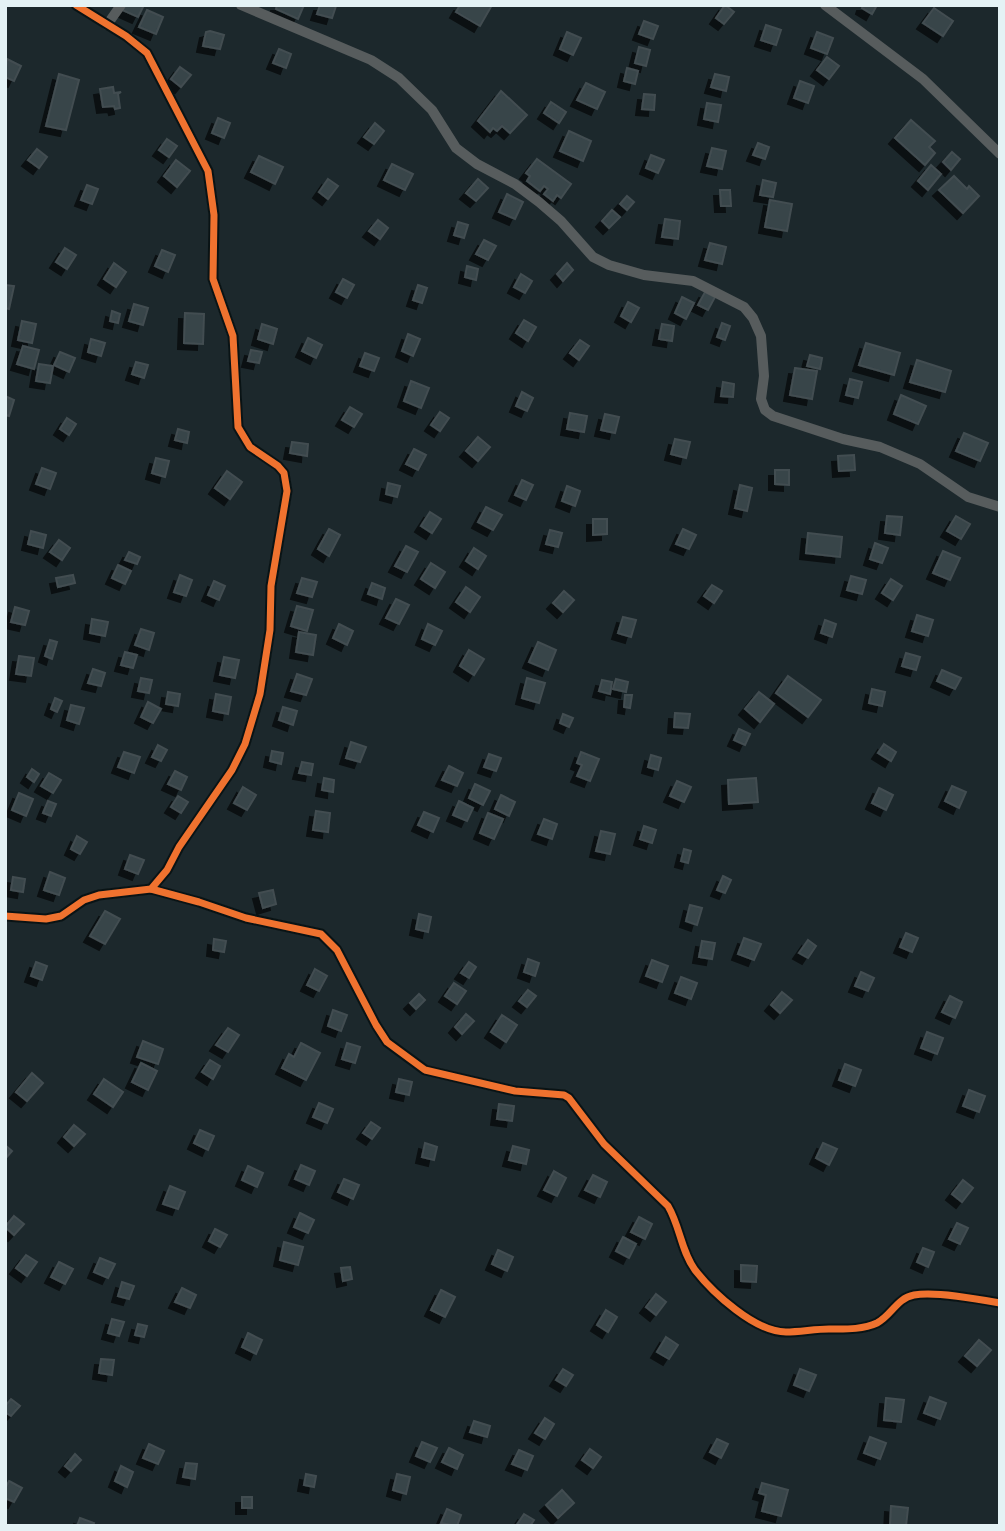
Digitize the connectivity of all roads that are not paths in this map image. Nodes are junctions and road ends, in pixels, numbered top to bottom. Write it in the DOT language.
graph roads {
  1 [pos="76,5"];
  2 [pos="121,5"];
  3 [pos="241,5"];
  4 [pos="825,5"];
  5 [pos="107,24"];
  6 [pos="1000,154"];
  7 [pos="1000,507"];
  8 [pos="150,889"];
  9 [pos="5,916"];
  10 [pos="1000,1303"];
  1 -- 5 [label="street"];
  2 -- 5 [label="street"];
  3 -- 7 [label="street"];
  4 -- 6 [label="street"];
  5 -- 8 [label="street"];
  8 -- 9 [label="street"];
  8 -- 10 [label="street"];
}
